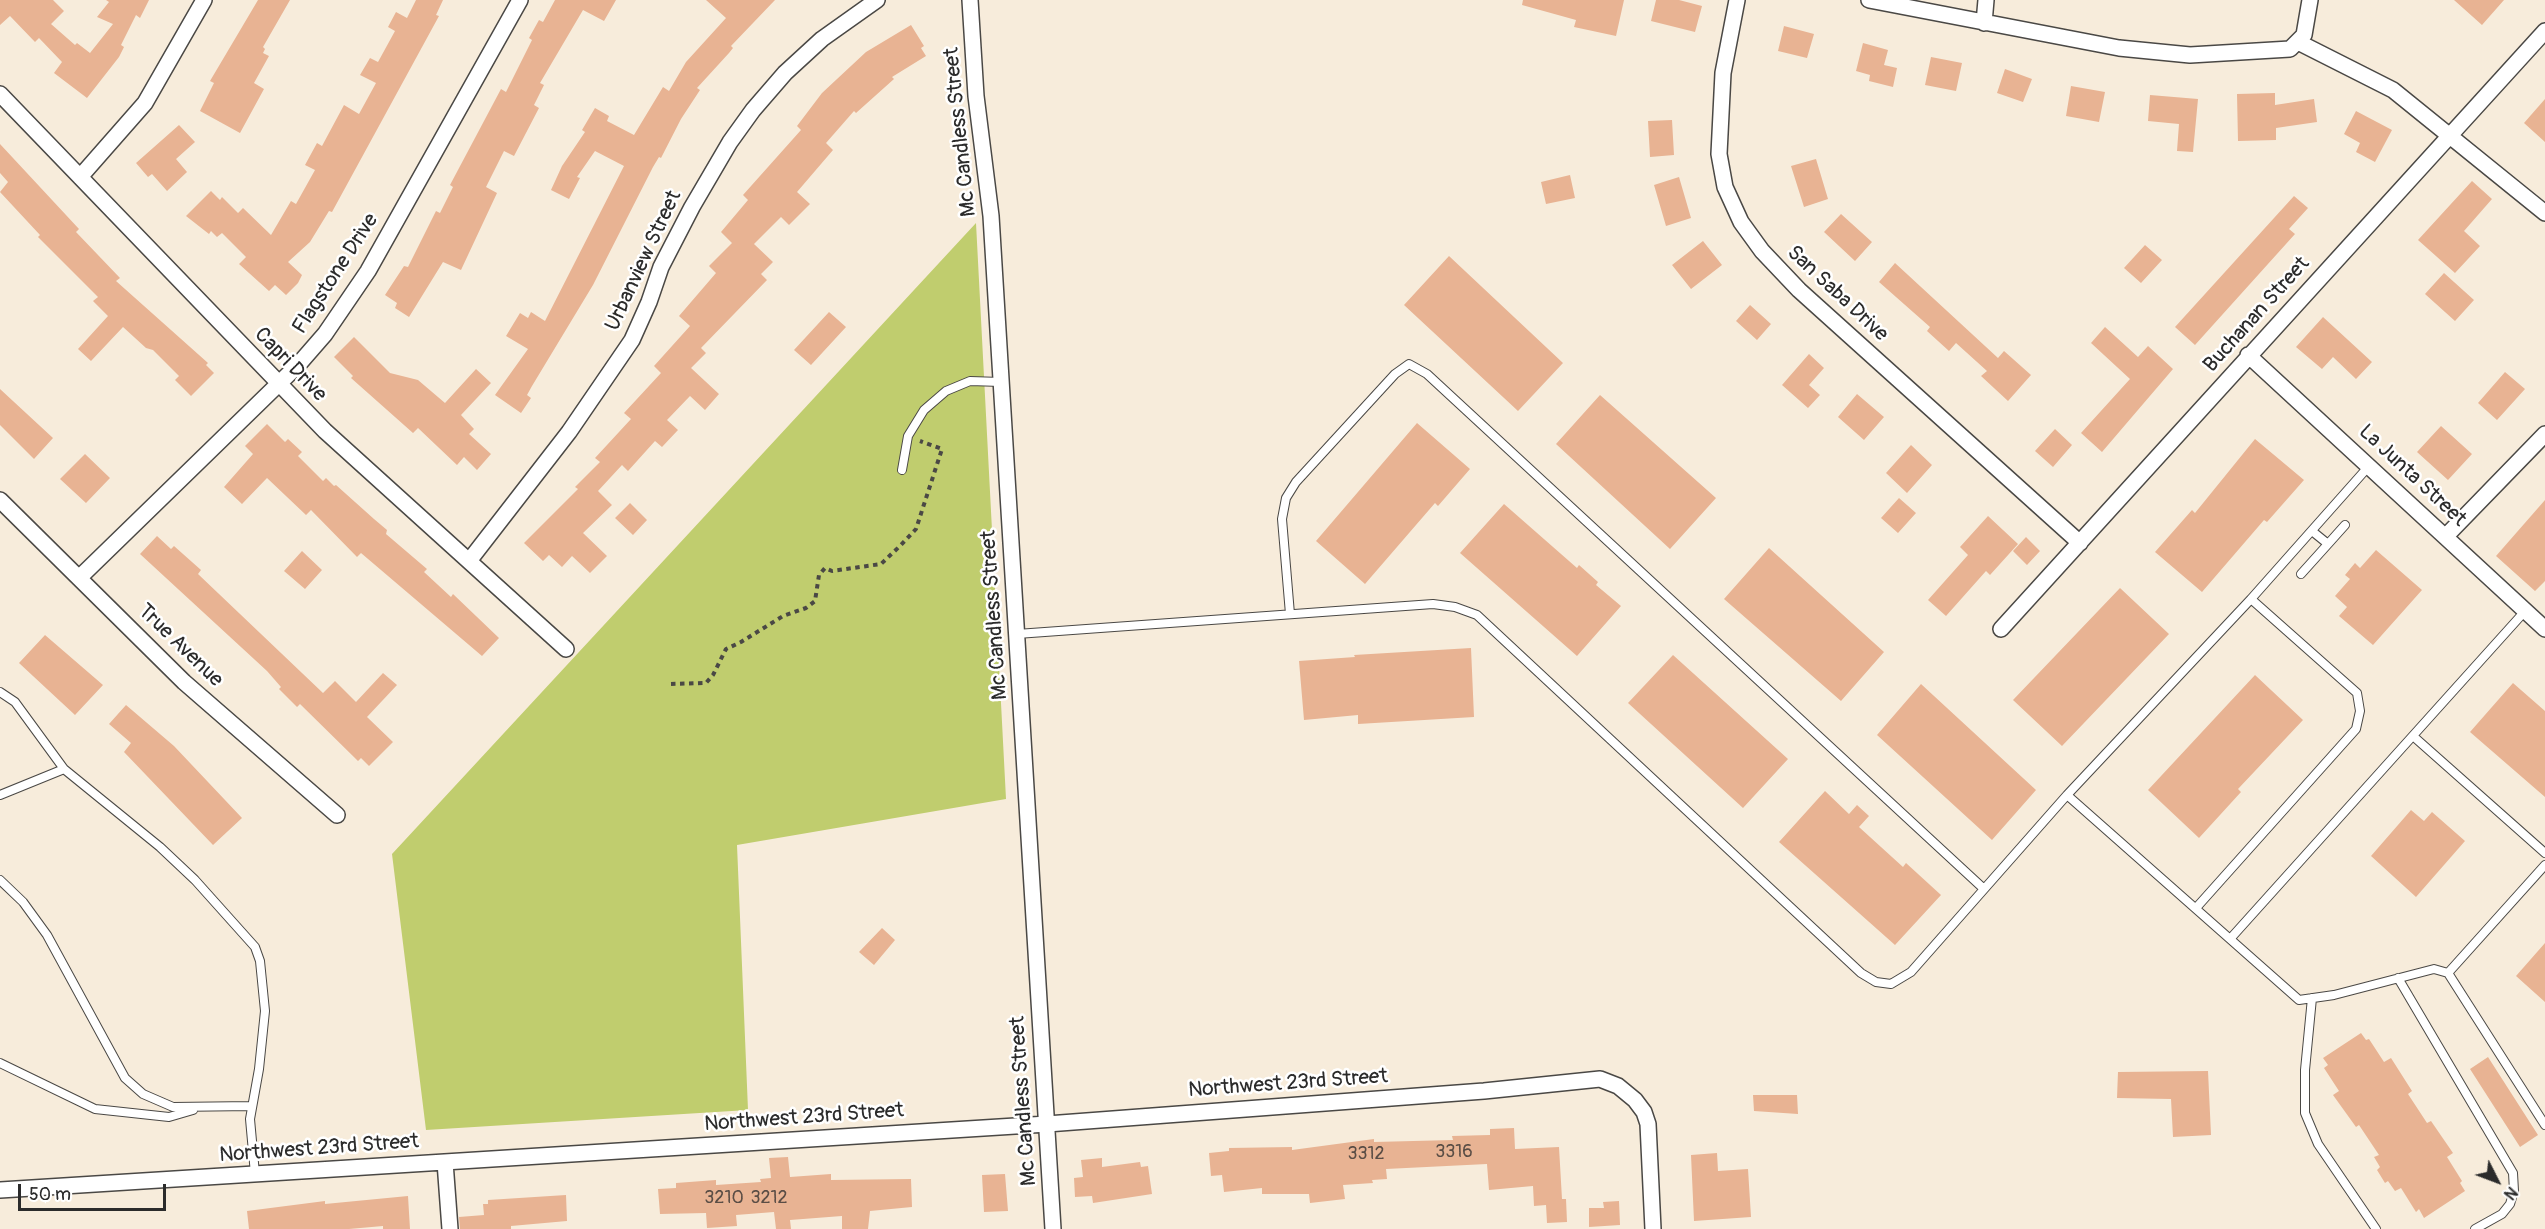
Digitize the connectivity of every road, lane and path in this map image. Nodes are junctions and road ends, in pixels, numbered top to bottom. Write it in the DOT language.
graph roads {
  1 [pos="204,0"];
  2 [pos="520,0"];
  3 [pos="877,0"];
  4 [pos="970,0"];
  5 [pos="1737,0"];
  6 [pos="1869,0"];
  7 [pos="1986,0"];
  8 [pos="2310,0"];
  9 [pos="1984,23"];
  10 [pos="2545,31"];
  11 [pos="2298,42"];
  12 [pos="0,94"];
  13 [pos="2451,134"];
  14 [pos="80,177"];
  15 [pos="2545,213"];
  16 [pos="2248,355"];
  17 [pos="1001,382"];
  18 [pos="279,384"];
  19 [pos="2545,434"];
  20 [pos="908,436"];
  21 [pos="2370,465"];
  22 [pos="902,470"];
  23 [pos="0,500"];
  24 [pos="2345,525"];
  25 [pos="2312,531"];
  26 [pos="2446,536"];
  27 [pos="2080,543"];
  28 [pos="2328,544"];
  29 [pos="469,561"];
  30 [pos="2301,574"];
  31 [pos="79,578"];
  32 [pos="2251,599"];
  33 [pos="2526,610"];
  34 [pos="1290,614"];
  35 [pos="2001,629"];
  36 [pos="2545,629"];
  37 [pos="1017,634"];
  38 [pos="566,650"];
  39 [pos="671,684"];
  40 [pos="0,692"];
  41 [pos="2413,736"];
  42 [pos="64,769"];
  43 [pos="0,795"];
  44 [pos="2067,795"];
  45 [pos="337,815"];
  46 [pos="2545,853"];
  47 [pos="2545,864"];
  48 [pos="0,880"];
  49 [pos="1984,889"];
  50 [pos="2196,908"];
  51 [pos="2230,939"];
  52 [pos="2448,973"];
  53 [pos="2398,978"];
  54 [pos="2312,999"];
  55 [pos="0,1064"];
  56 [pos="252,1106"];
  57 [pos="198,1108"];
  58 [pos="1047,1124"];
  59 [pos="2545,1125"];
  60 [pos="445,1162"];
  61 [pos="255,1174"];
  62 [pos="0,1190"];
  63 [pos="450,1229"];
  64 [pos="1053,1229"];
  65 [pos="1653,1229"];
  66 [pos="2376,1229"];
  67 [pos="2475,1229"];
  1 -- 14 [label="street"];
  2 -- 18 [label="street, Flagstone Drive"];
  3 -- 29 [label="street, Urbanview Street"];
  4 -- 17 [label="street, Mc Candless Street"];
  5 -- 27 [label="street, San Saba Drive"];
  6 -- 9 [label="street"];
  7 -- 9 [label="street"];
  8 -- 11 [label="street"];
  9 -- 11 [label="street"];
  10 -- 13 [label="street, Buchanan Street"];
  11 -- 13 [label="street"];
  12 -- 14 [label="street, Capri Drive"];
  13 -- 15 [label="street"];
  13 -- 16 [label="street, Buchanan Street"];
  14 -- 18 [label="street, Capri Drive"];
  16 -- 21 [label="street, La Junta Street"];
  16 -- 27 [label="street, Buchanan Street"];
  17 -- 20 [label="lane"];
  17 -- 37 [label="street, Mc Candless Street"];
  18 -- 29 [label="street, Capri Drive"];
  18 -- 31 [label="street, Flagstone Drive"];
  19 -- 26 [label="street"];
  20 -- 22 [label="lane"];
  20 -- 39 [label="path"];
  21 -- 25 [label="lane"];
  21 -- 26 [label="street, La Junta Street"];
  23 -- 31 [label="street, True Avenue"];
  24 -- 28 [label="lane"];
  25 -- 28 [label="lane"];
  25 -- 32 [label="lane"];
  26 -- 33 [label="street, La Junta Street"];
  27 -- 35 [label="street, Buchanan Street"];
  28 -- 30 [label="lane"];
  29 -- 38 [label="street, Capri Drive"];
  31 -- 45 [label="street, True Avenue"];
  32 -- 44 [label="lane"];
  32 -- 50 [label="lane"];
  33 -- 36 [label="street, La Junta Street"];
  33 -- 41 [label="lane"];
  34 -- 37 [label="lane"];
  34 -- 49 [label="lane"];
  34 -- 49 [label="lane"];
  37 -- 58 [label="street, Mc Candless Street"];
  40 -- 42 [label="lane"];
  41 -- 46 [label="lane"];
  41 -- 51 [label="lane"];
  42 -- 43 [label="lane"];
  42 -- 56 [label="lane"];
  44 -- 49 [label="lane"];
  44 -- 50 [label="lane"];
  47 -- 52 [label="lane"];
  48 -- 57 [label="lane"];
  50 -- 51 [label="lane"];
  51 -- 54 [label="lane"];
  52 -- 53 [label="lane"];
  52 -- 59 [label="lane"];
  53 -- 54 [label="lane"];
  53 -- 67 [label="lane"];
  54 -- 66 [label="lane"];
  55 -- 57 [label="lane"];
  56 -- 57 [label="lane"];
  56 -- 61 [label="lane"];
  58 -- 60 [label="street, Northwest 23rd Street"];
  58 -- 64 [label="street, Mc Candless Street"];
  58 -- 65 [label="street, Northwest 23rd Street"];
  60 -- 61 [label="street, Northwest 23rd Street"];
  60 -- 63 [label="street"];
  61 -- 62 [label="street, Northwest 23rd Street"];
}
